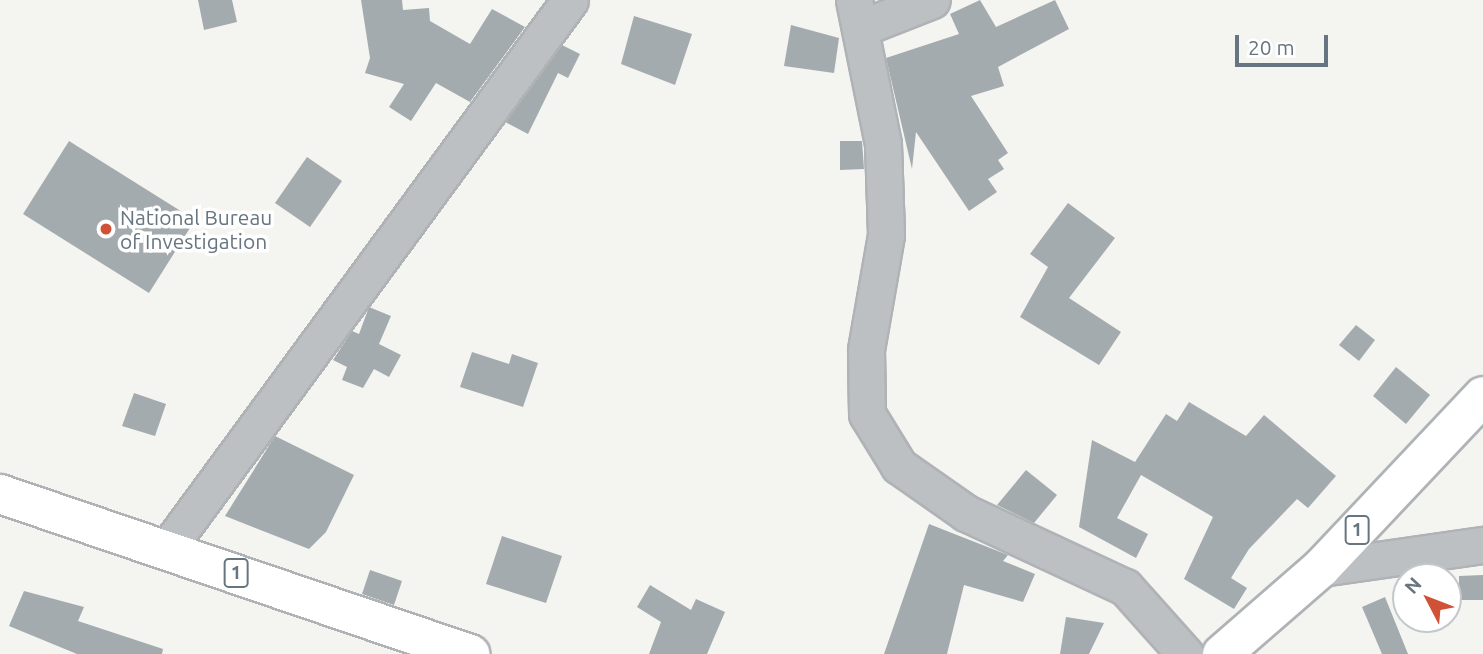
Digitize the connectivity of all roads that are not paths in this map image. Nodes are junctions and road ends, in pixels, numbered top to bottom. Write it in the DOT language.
graph roads {
  1 [pos="570,0"];
  2 [pos="932,0"];
  3 [pos="857,14"];
  4 [pos="1483,396"];
  5 [pos="0,494"];
  6 [pos="1483,545"];
  7 [pos="166,550"];
  8 [pos="1321,568"];
  9 [pos="471,654"];
  10 [pos="1185,654"];
  11 [pos="1222,654"];
  1 -- 7 [label="street"];
  2 -- 3 [label="street"];
  3 -- 10 [label="street"];
  4 -- 8 [label="highway, 1"];
  5 -- 7 [label="highway, 1"];
  6 -- 8 [label="street"];
  7 -- 9 [label="highway, 1"];
  8 -- 11 [label="highway, 1"];
}
